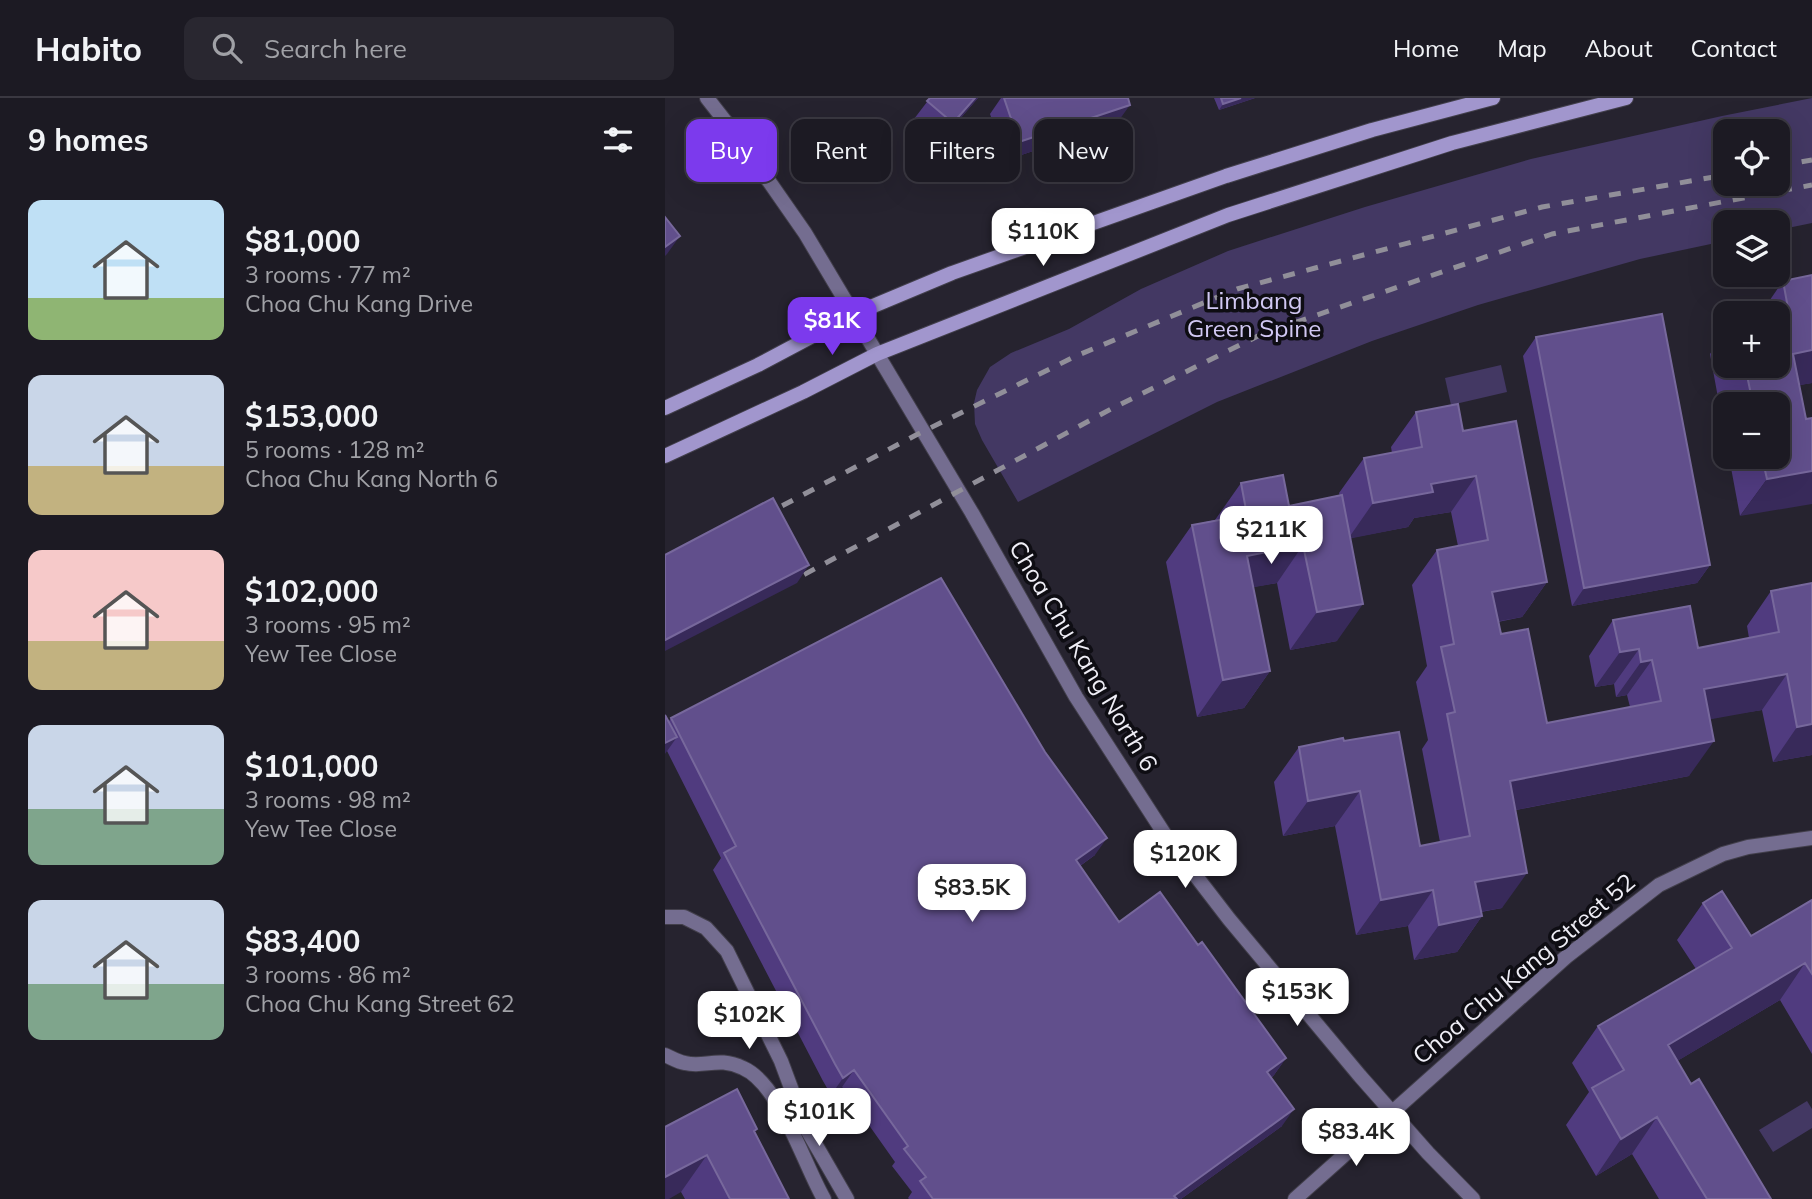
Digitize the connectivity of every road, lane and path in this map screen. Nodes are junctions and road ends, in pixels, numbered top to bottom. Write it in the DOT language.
graph roads {
  1 [pos="707,98"];
  2 [pos="1493,98"];
  3 [pos="1626,98"];
  4 [pos="854,314"];
  5 [pos="877,354"];
  6 [pos="665,408"];
  7 [pos="665,456"];
  8 [pos="1812,838"];
  9 [pos="665,917"];
  10 [pos="665,1055"];
  11 [pos="1393,1112"];
  12 [pos="824,1199"];
  13 [pos="847,1199"];
  14 [pos="1295,1199"];
  15 [pos="1473,1199"];
  1 -- 4 [label="street, Choa Chu Kang North 6"];
  2 -- 4 [label="main road"];
  3 -- 5 [label="main road"];
  4 -- 5 [label="street, Choa Chu Kang North 6"];
  4 -- 6 [label="main road"];
  5 -- 7 [label="main road"];
  5 -- 11 [label="street, Choa Chu Kang North 6"];
  8 -- 11 [label="street, Choa Chu Kang Street 52"];
  9 -- 13 [label="street"];
  10 -- 12 [label="street"];
  11 -- 14 [label="street, Choa Chu Kang Street 52"];
  11 -- 15 [label="street, Choa Chu Kang North 6"];
}
